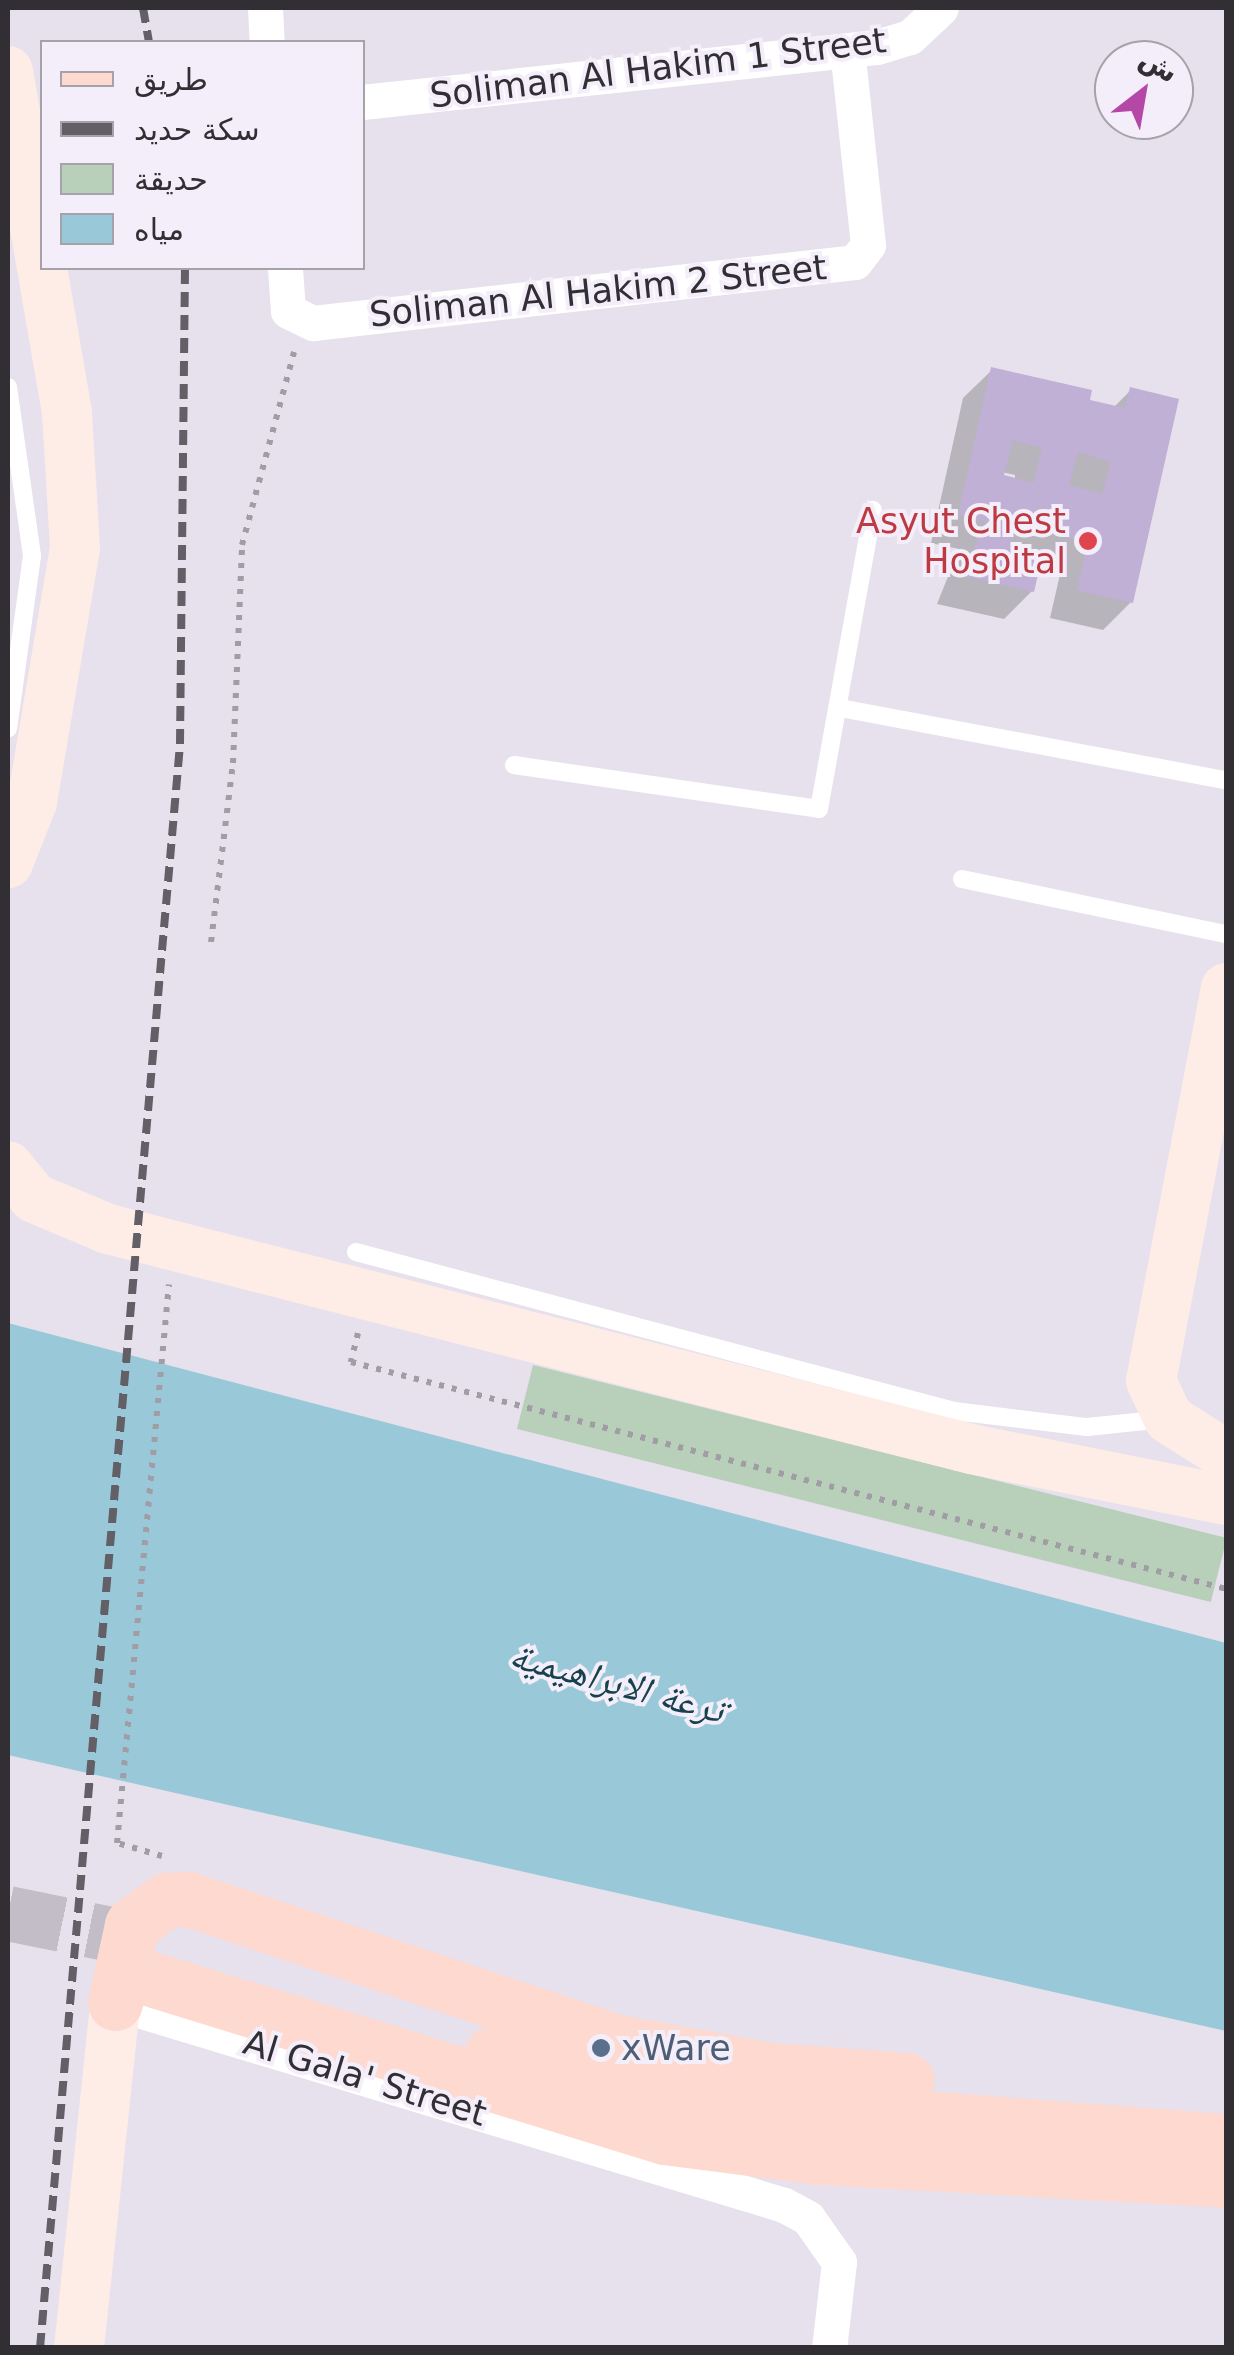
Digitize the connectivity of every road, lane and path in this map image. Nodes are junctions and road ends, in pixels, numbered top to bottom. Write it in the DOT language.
graph roads {
  1 [pos="264,8"];
  2 [pos="941,8"];
  3 [pos="267,40"];
  4 [pos="847,50"];
  5 [pos="8,72"];
  6 [pos="365,102"];
  7 [pos="285,270"];
  8 [pos="302,323"];
  9 [pos="8,387"];
  10 [pos="51,503"];
  11 [pos="872,510"];
  12 [pos="840,708"];
  13 [pos="8,728"];
  14 [pos="514,766"];
  15 [pos="1226,780"];
  16 [pos="8,862"];
  17 [pos="962,879"];
  18 [pos="1226,934"];
  19 [pos="211,942"];
  20 [pos="1226,988"];
  21 [pos="8,1166"];
  22 [pos="356,1252"];
  23 [pos="170,1283"];
  24 [pos="361,1318"];
  25 [pos="1169,1419"];
  26 [pos="1226,1455"];
  27 [pos="1226,1500"];
  28 [pos="1226,1589"];
  29 [pos="117,1843"];
  30 [pos="142,1975"];
  31 [pos="1012,2122"];
  32 [pos="1226,2141"];
  33 [pos="1226,2180"];
  34 [pos="79,2348"];
  35 [pos="829,2348"];
  1 -- 3 [label="street"];
  2 -- 4 [label="street, Soliman Al Hakim 1 Street"];
  4 -- 6 [label="street, Soliman Al Hakim 1 Street"];
  4 -- 8 [label="street, Soliman Al Hakim 2 Street"];
  5 -- 10 [label="main road"];
  7 -- 8 [label="street"];
  8 -- 19 [label="path"];
  9 -- 10 [label="lane"];
  10 -- 13 [label="lane"];
  10 -- 16 [label="main road"];
  11 -- 12 [label="lane"];
  12 -- 14 [label="lane"];
  12 -- 15 [label="lane"];
  17 -- 18 [label="lane"];
  20 -- 25 [label="main road"];
  21 -- 27 [label="main road"];
  22 -- 25 [label="lane"];
  23 -- 29 [label="path"];
  24 -- 28 [label="path"];
  25 -- 26 [label="main road"];
  30 -- 31 [label="main road"];
  30 -- 31 [label="main road"];
  30 -- 33 [label="main road"];
  30 -- 34 [label="main road"];
  30 -- 35 [label="street, Al Gala' Street"];
  31 -- 32 [label="main road"];
}
